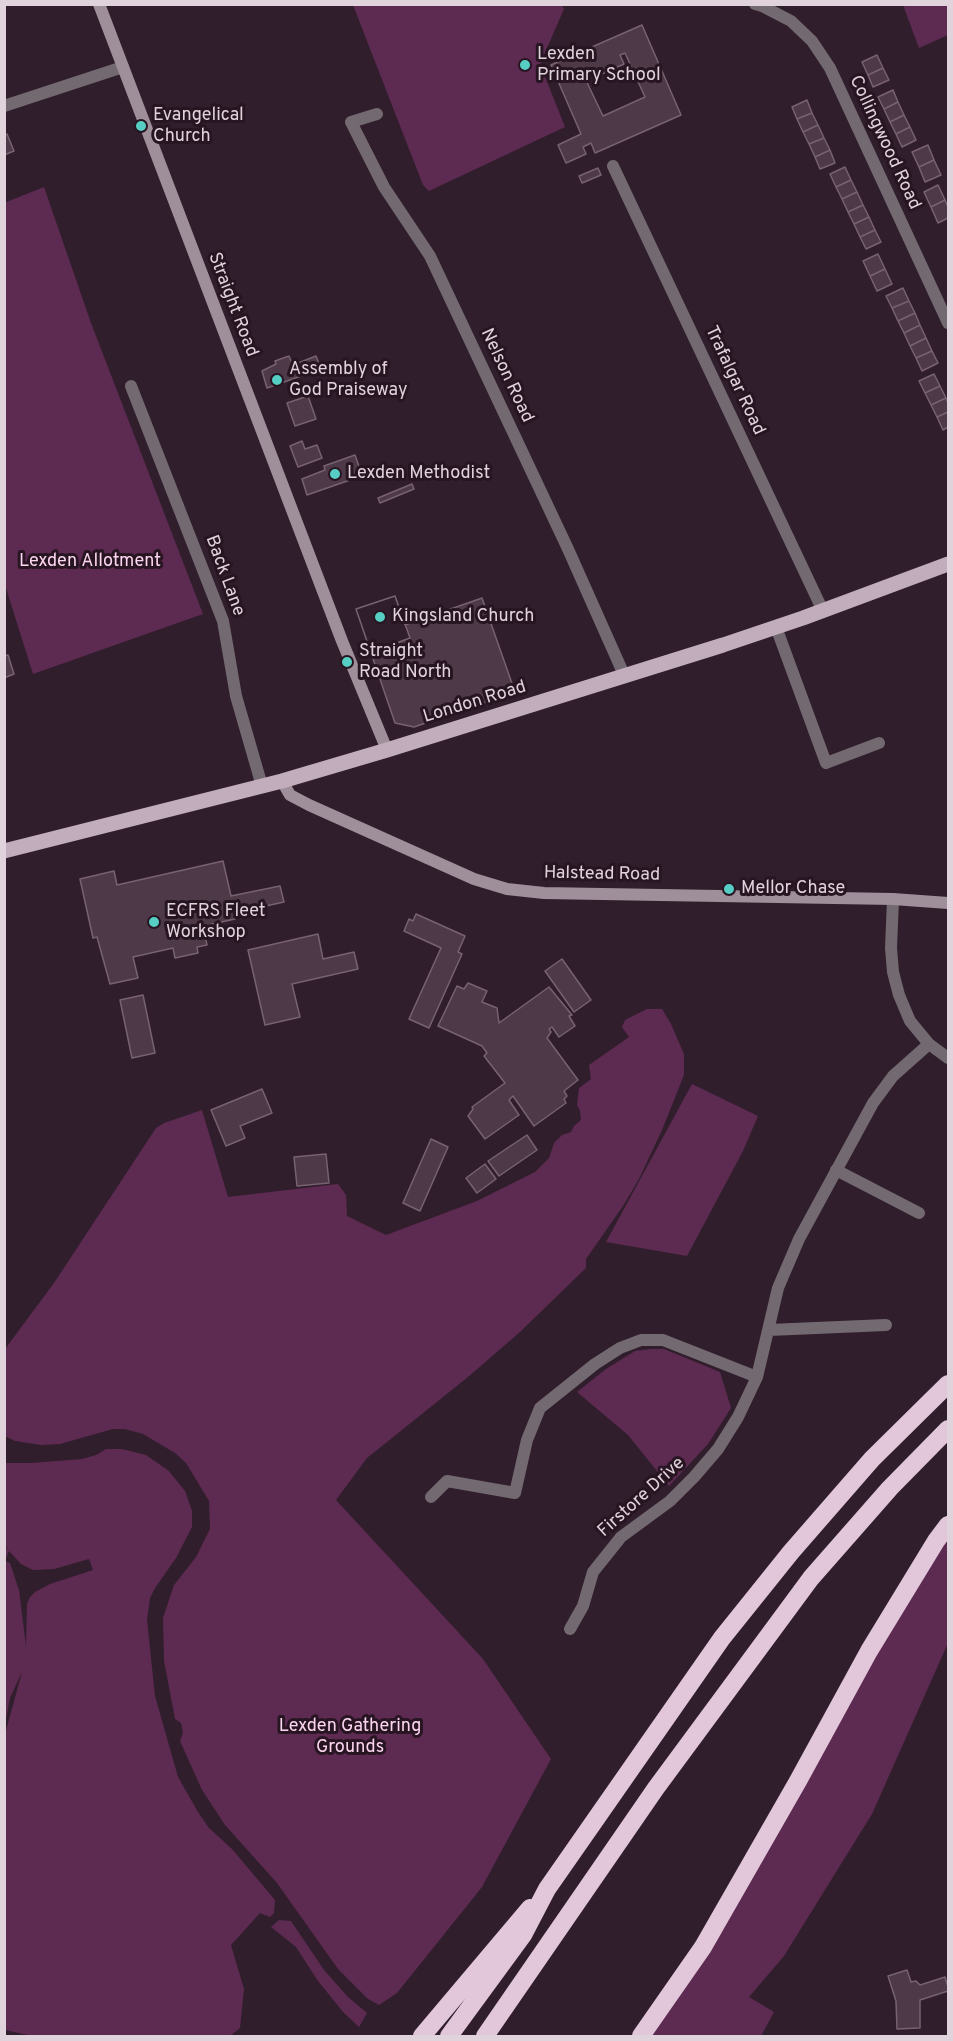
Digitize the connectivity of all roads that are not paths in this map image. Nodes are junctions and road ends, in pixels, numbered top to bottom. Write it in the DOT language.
graph roads {
  1 [pos="99,4"];
  2 [pos="755,4"];
  3 [pos="123,67"];
  4 [pos="4,106"];
  5 [pos="377,114"];
  6 [pos="613,166"];
  7 [pos="948,324"];
  8 [pos="131,386"];
  9 [pos="948,564"];
  10 [pos="823,611"];
  11 [pos="776,627"];
  12 [pos="625,677"];
  13 [pos="879,743"];
  14 [pos="387,750"];
  15 [pos="282,781"];
  16 [pos="262,786"];
  17 [pos="4,851"];
  18 [pos="893,899"];
  19 [pos="948,903"];
  20 [pos="929,1044"];
  21 [pos="948,1058"];
  22 [pos="836,1170"];
  23 [pos="919,1213"];
  24 [pos="886,1325"];
  25 [pos="769,1330"];
  26 [pos="757,1377"];
  27 [pos="948,1384"];
  28 [pos="948,1429"];
  29 [pos="431,1497"];
  30 [pos="948,1525"];
  31 [pos="570,1629"];
  32 [pos="547,1889"];
  33 [pos="422,2037"];
  34 [pos="449,2037"];
  35 [pos="485,2037"];
  36 [pos="641,2037"];
  1 -- 3 [label="street, Straight Road"];
  2 -- 7 [label="street, Collingwood Road"];
  3 -- 4 [label="street"];
  3 -- 14 [label="street, Straight Road"];
  5 -- 12 [label="street, Nelson Road"];
  6 -- 10 [label="street, Trafalgar Road"];
  8 -- 16 [label="street, Back Lane"];
  9 -- 10 [label="main road, London Road"];
  10 -- 11 [label="main road, London Road"];
  11 -- 12 [label="main road, London Road"];
  11 -- 13 [label="street"];
  12 -- 14 [label="main road, London Road"];
  14 -- 15 [label="main road, London Road"];
  15 -- 16 [label="main road, London Road"];
  15 -- 18 [label="street, Halstead Road"];
  16 -- 17 [label="main road, London Road"];
  18 -- 19 [label="street, Halstead Road"];
  18 -- 20 [label="street"];
  20 -- 21 [label="street"];
  20 -- 22 [label="street, Firstore Drive"];
  22 -- 23 [label="street"];
  22 -- 25 [label="street, Firstore Drive"];
  24 -- 25 [label="street"];
  25 -- 26 [label="street, Firstore Drive"];
  26 -- 29 [label="street"];
  26 -- 31 [label="street, Firstore Drive"];
  27 -- 32 [label="highway"];
  28 -- 35 [label="highway"];
  30 -- 36 [label="highway"];
  32 -- 33 [label="highway"];
  32 -- 34 [label="highway"];
}
